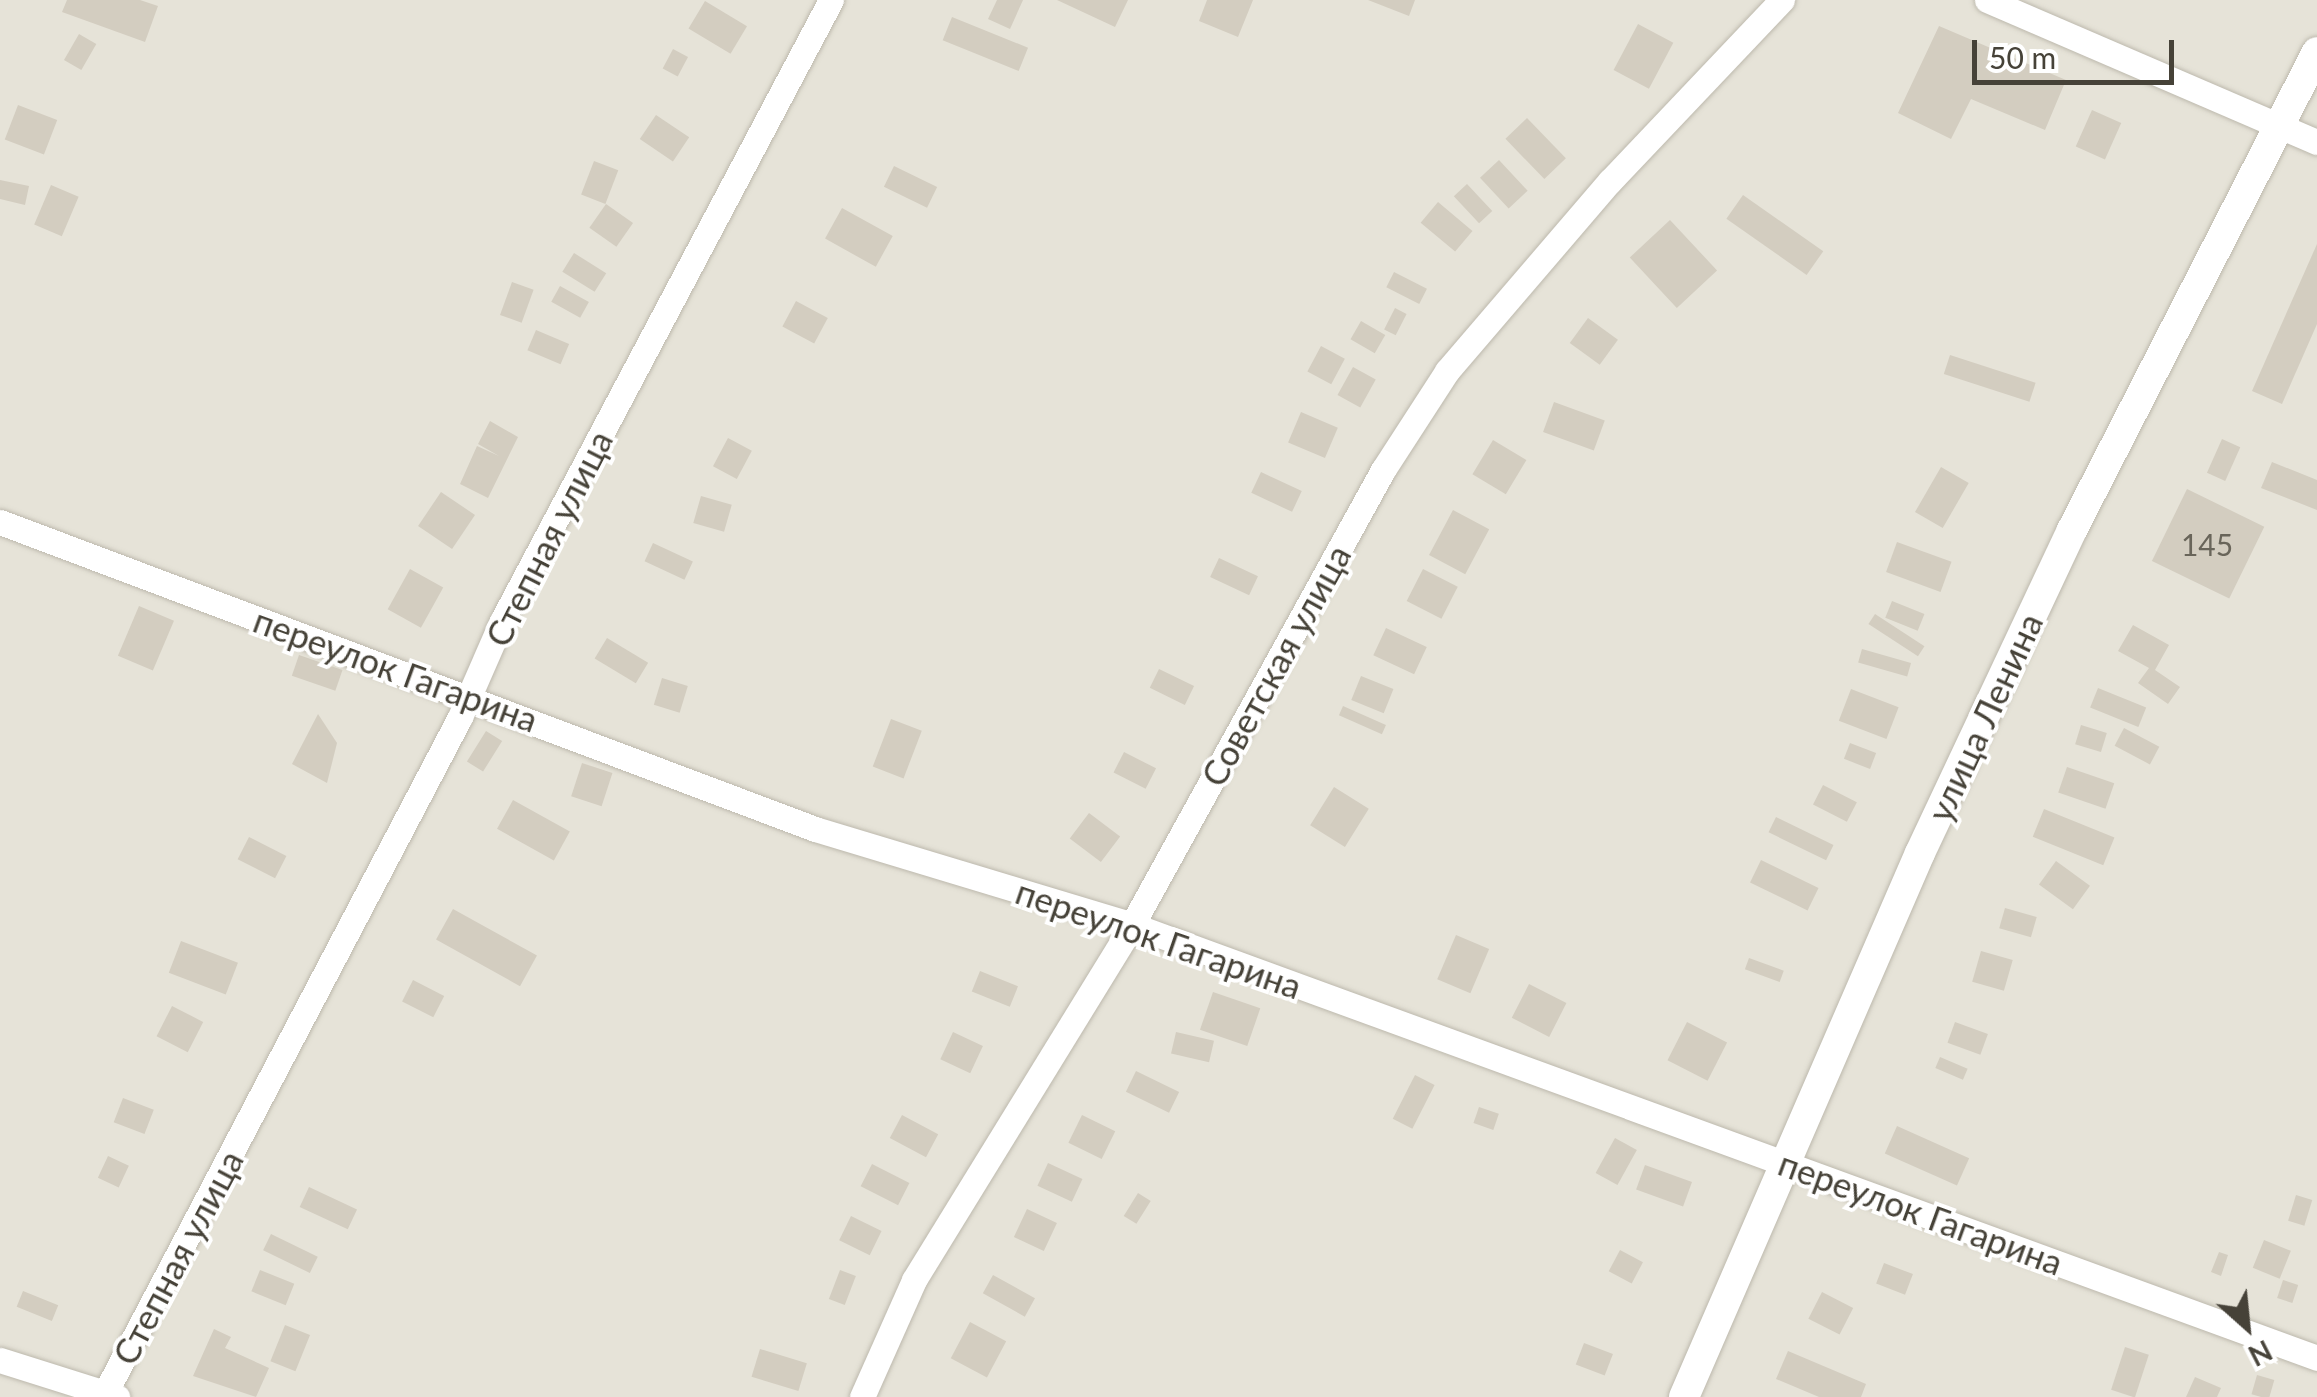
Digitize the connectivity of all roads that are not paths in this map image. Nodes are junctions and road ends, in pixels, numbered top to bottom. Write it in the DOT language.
graph roads {
  1 [pos="831,0"];
  2 [pos="1782,0"];
  3 [pos="1987,0"];
  4 [pos="2317,52"];
  5 [pos="2279,123"];
  6 [pos="2317,142"];
  7 [pos="0,522"];
  8 [pos="470,696"];
  9 [pos="1132,924"];
  10 [pos="1786,1162"];
  11 [pos="2317,1358"];
  12 [pos="0,1360"];
  13 [pos="109,1396"];
  14 [pos="862,1397"];
  15 [pos="1684,1397"];
  1 -- 8 [label="street, Степная улица"];
  2 -- 9 [label="street, Советская улица"];
  3 -- 5 [label="street"];
  4 -- 5 [label="street, улица Ленина"];
  5 -- 6 [label="street"];
  5 -- 10 [label="street, улица Ленина"];
  7 -- 8 [label="street, переулок Гагарина"];
  8 -- 9 [label="street, переулок Гагарина"];
  8 -- 13 [label="street, Степная улица"];
  9 -- 10 [label="street, переулок Гагарина"];
  9 -- 14 [label="street, Советская улица"];
  10 -- 11 [label="street, переулок Гагарина"];
  10 -- 15 [label="street, улица Ленина"];
  12 -- 13 [label="street"];
}
